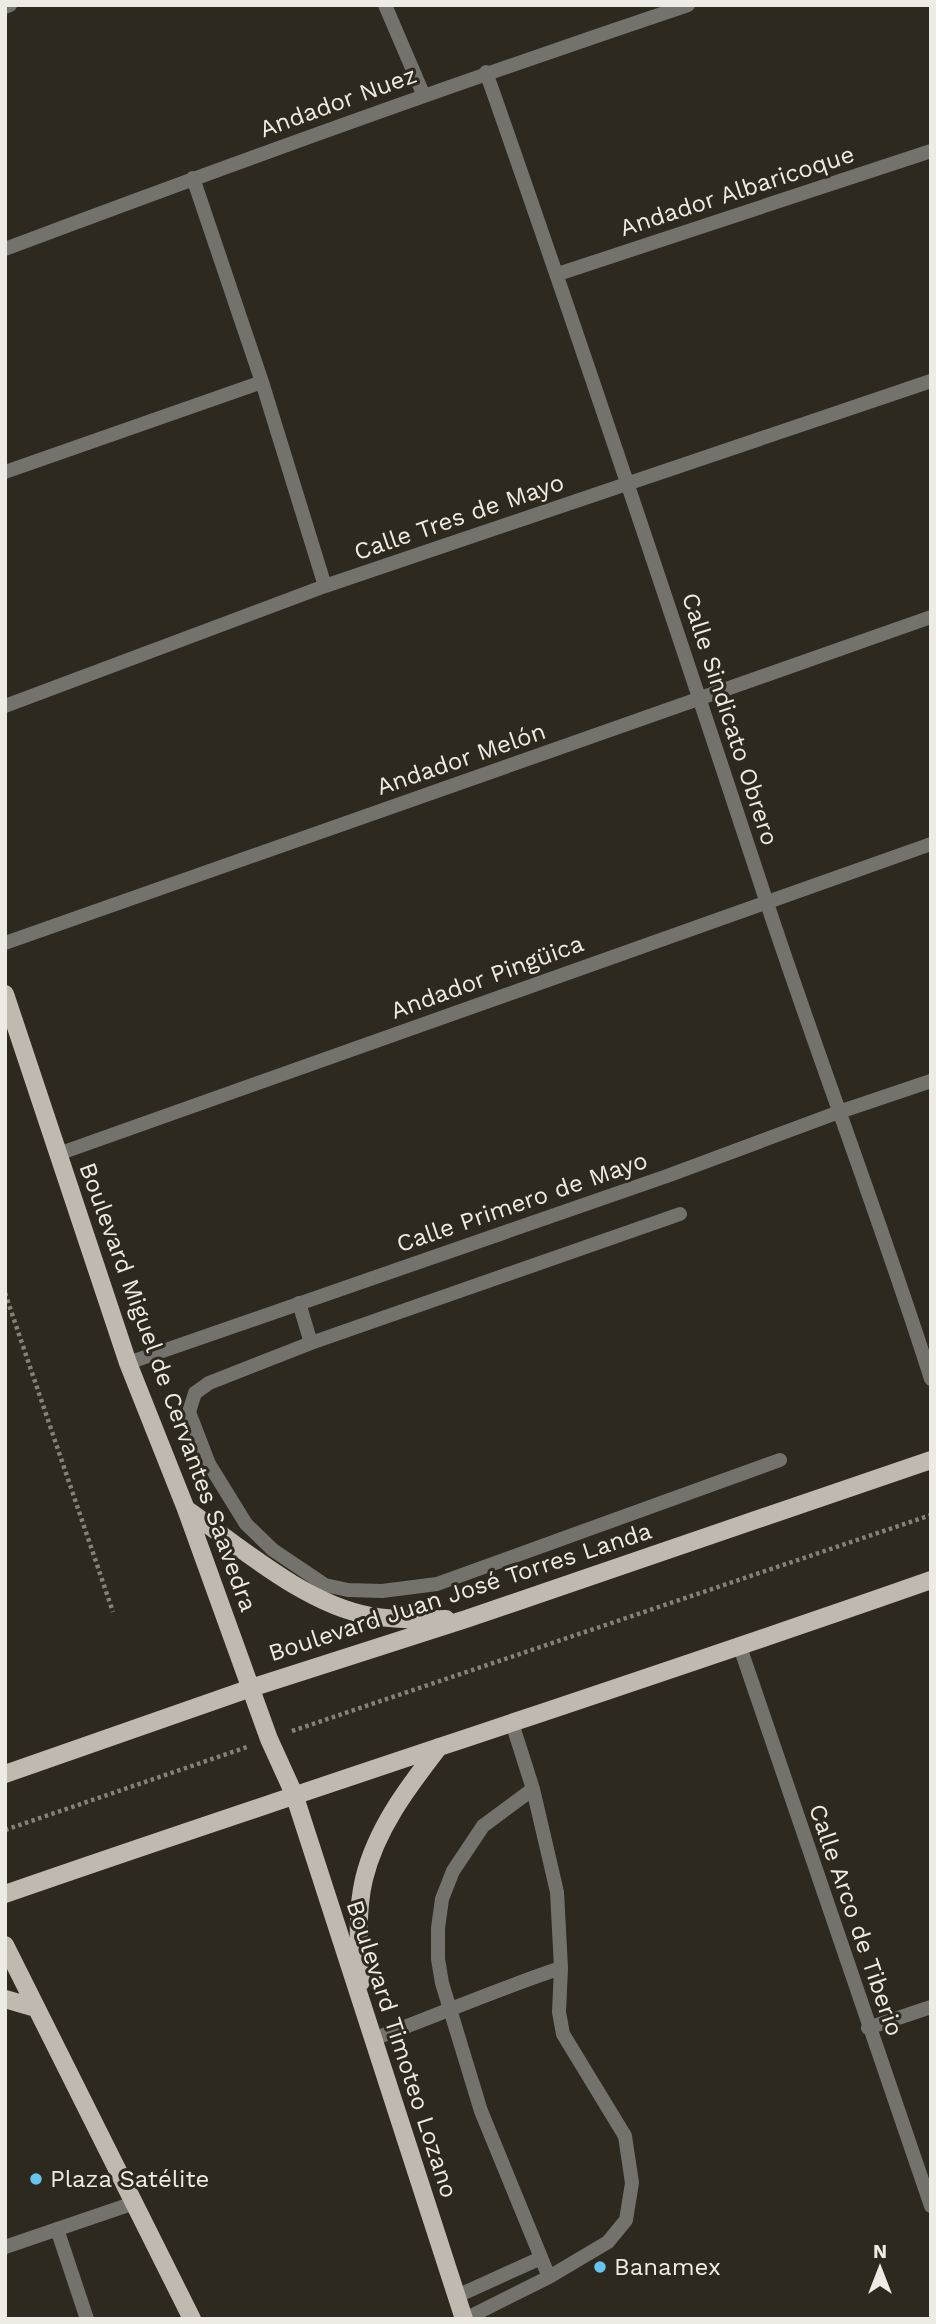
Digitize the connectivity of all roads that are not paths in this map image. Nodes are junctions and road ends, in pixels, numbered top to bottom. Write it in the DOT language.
graph roads {
  1 [pos="385,5"];
  2 [pos="688,5"];
  3 [pos="486,72"];
  4 [pos="424,96"];
  5 [pos="931,151"];
  6 [pos="193,178"];
  7 [pos="5,249"];
  8 [pos="558,275"];
  9 [pos="931,381"];
  10 [pos="262,382"];
  11 [pos="5,472"];
  12 [pos="627,484"];
  13 [pos="325,586"];
  14 [pos="931,617"];
  15 [pos="701,699"];
  16 [pos="5,706"];
  17 [pos="931,844"];
  18 [pos="766,902"];
  19 [pos="5,943"];
  20 [pos="5,994"];
  21 [pos="931,1081"];
  22 [pos="839,1112"];
  23 [pos="58,1154"];
  24 [pos="680,1214"];
  25 [pos="299,1303"];
  26 [pos="311,1343"];
  27 [pos="128,1363"];
  28 [pos="931,1379"];
  29 [pos="931,1460"];
  30 [pos="780,1461"];
  31 [pos="186,1509"];
  32 [pos="931,1580"];
  33 [pos="466,1619"];
  34 [pos="740,1647"];
  35 [pos="251,1688"];
  36 [pos="512,1723"];
  37 [pos="439,1747"];
  38 [pos="5,1774"];
  39 [pos="533,1789"];
  40 [pos="294,1794"];
  41 [pos="5,1894"];
  42 [pos="5,1945"];
  43 [pos="561,1968"];
  44 [pos="5,1999"];
  45 [pos="362,2007"];
  46 [pos="931,2007"];
  47 [pos="36,2008"];
  48 [pos="450,2010"];
  49 [pos="868,2028"];
  50 [pos="373,2039"];
  51 [pos="134,2203"];
  52 [pos="931,2206"];
  53 [pos="57,2229"];
  54 [pos="5,2247"];
  55 [pos="541,2258"];
  56 [pos="549,2277"];
  57 [pos="457,2295"];
  58 [pos="87,2319"];
  59 [pos="192,2319"];
  60 [pos="465,2319"];
  1 -- 4 [label="street"];
  2 -- 3 [label="street, Andador Nuez"];
  3 -- 4 [label="street, Andador Nuez"];
  3 -- 8 [label="street, Calle Sindicato Obrero"];
  4 -- 6 [label="street, Andador Nuez"];
  5 -- 8 [label="street, Andador Albaricoque"];
  6 -- 7 [label="street, Andador Nuez"];
  6 -- 10 [label="street"];
  8 -- 12 [label="street, Calle Sindicato Obrero"];
  9 -- 12 [label="street, Calle Tres de Mayo"];
  10 -- 11 [label="street"];
  10 -- 13 [label="street"];
  12 -- 13 [label="street, Calle Tres de Mayo"];
  12 -- 15 [label="street, Calle Sindicato Obrero"];
  13 -- 16 [label="street, Calle Tres de Mayo"];
  14 -- 15 [label="street, Andador Melón"];
  15 -- 18 [label="street, Calle Sindicato Obrero"];
  15 -- 19 [label="street, Andador Melón"];
  17 -- 18 [label="street, Andador Pingüica"];
  18 -- 22 [label="street, Calle Sindicato Obrero"];
  18 -- 23 [label="street, Andador Pingüica"];
  20 -- 23 [label="main road, Boulevard Miguel de Cervantes Saavedra"];
  21 -- 22 [label="street, Calle Primero de Mayo"];
  22 -- 25 [label="street, Calle Primero de Mayo"];
  22 -- 28 [label="street, Calle Sindicato Obrero"];
  23 -- 27 [label="main road, Boulevard Miguel de Cervantes Saavedra"];
  24 -- 26 [label="street"];
  25 -- 26 [label="street"];
  25 -- 27 [label="street, Calle Primero de Mayo"];
  26 -- 30 [label="street"];
  27 -- 31 [label="main road, Boulevard Miguel de Cervantes Saavedra"];
  29 -- 33 [label="main road, Boulevard Juan José Torres Landa"];
  31 -- 33 [label="main road"];
  31 -- 35 [label="main road, Boulevard Miguel de Cervantes Saavedra"];
  32 -- 34 [label="main road"];
  33 -- 35 [label="main road, Boulevard Juan José Torres Landa"];
  34 -- 36 [label="main road"];
  34 -- 49 [label="street, Calle Arco de Tiberio"];
  35 -- 38 [label="main road, Boulevard Juan José Torres Landa"];
  35 -- 40 [label="main road, Boulevard Miguel de Cervantes Saavedra"];
  36 -- 37 [label="main road"];
  36 -- 39 [label="street"];
  37 -- 40 [label="main road"];
  37 -- 45 [label="main road"];
  39 -- 43 [label="street"];
  39 -- 48 [label="street"];
  40 -- 41 [label="main road"];
  40 -- 45 [label="main road, Boulevard Timoteo Lozano"];
  42 -- 47 [label="main road"];
  43 -- 48 [label="street"];
  43 -- 56 [label="street"];
  44 -- 47 [label="main road"];
  45 -- 50 [label="main road, Boulevard Timoteo Lozano"];
  46 -- 49 [label="street"];
  47 -- 51 [label="main road"];
  48 -- 50 [label="street"];
  48 -- 55 [label="street"];
  49 -- 52 [label="street, Calle Arco de Tiberio"];
  50 -- 57 [label="main road, Boulevard Timoteo Lozano"];
  51 -- 53 [label="street"];
  51 -- 59 [label="main road"];
  53 -- 54 [label="street"];
  53 -- 58 [label="street"];
  55 -- 56 [label="street"];
  55 -- 57 [label="street"];
  56 -- 60 [label="street"];
  57 -- 60 [label="main road, Boulevard Timoteo Lozano"];
}
